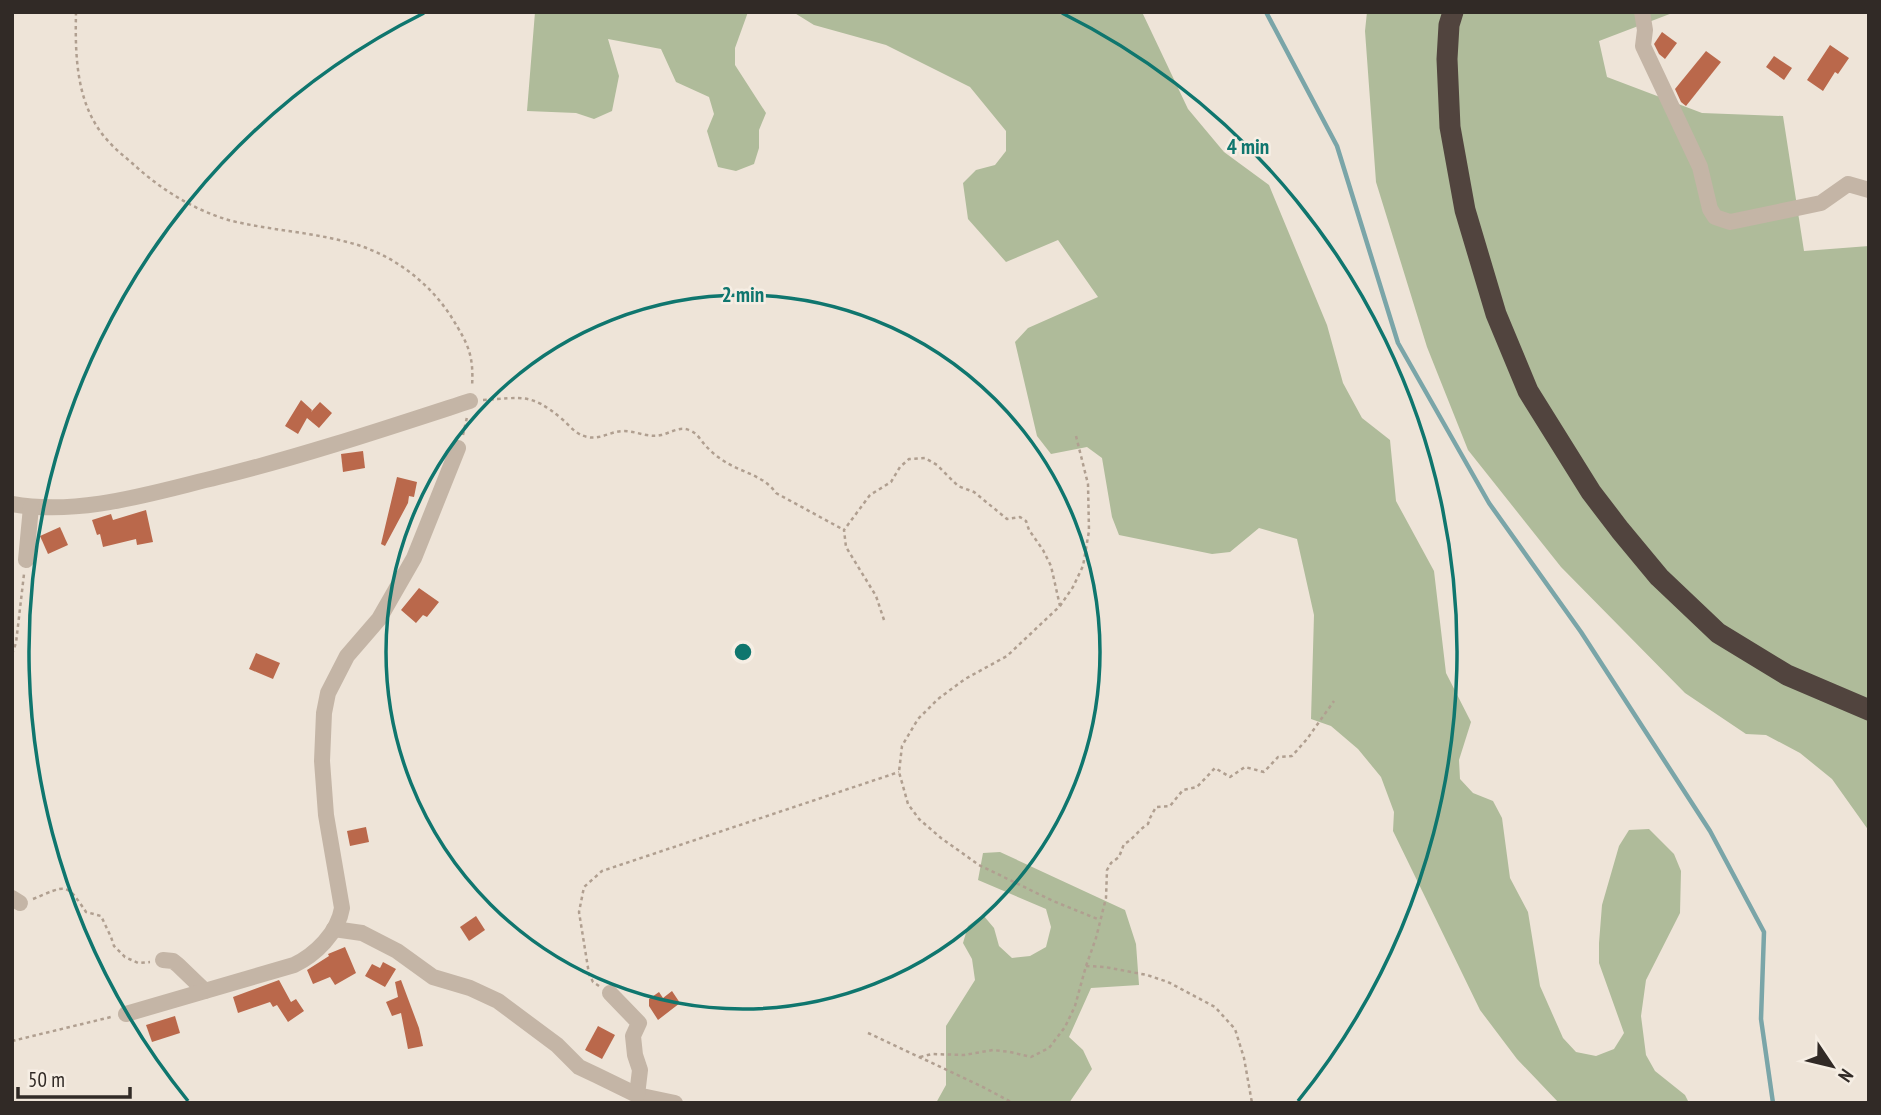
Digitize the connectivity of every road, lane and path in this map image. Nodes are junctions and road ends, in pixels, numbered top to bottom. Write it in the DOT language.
graph roads {
  1 [pos="76,12"];
  2 [pos="1453,12"];
  3 [pos="1642,12"];
  4 [pos="1869,190"];
  5 [pos="470,401"];
  6 [pos="1076,436"];
  7 [pos="458,448"];
  8 [pos="12,504"];
  9 [pos="32,507"];
  10 [pos="844,530"];
  11 [pos="26,560"];
  12 [pos="1060,606"];
  13 [pos="884,620"];
  14 [pos="12,654"];
  15 [pos="1334,701"];
  16 [pos="1869,710"];
  17 [pos="899,772"];
  18 [pos="16,900"];
  19 [pos="1100,920"];
  20 [pos="334,929"];
  21 [pos="163,960"];
  22 [pos="1086,965"];
  23 [pos="205,990"];
  24 [pos="610,993"];
  25 [pos="126,1014"];
  26 [pos="868,1033"];
  27 [pos="12,1041"];
  28 [pos="920,1057"];
  29 [pos="637,1095"];
  30 [pos="674,1103"];
  31 [pos="1013,1103"];
  32 [pos="1252,1103"];
  1 -- 5 [label="path"];
  2 -- 16 [label="highway"];
  3 -- 4 [label="street"];
  5 -- 7 [label="path"];
  5 -- 9 [label="street"];
  5 -- 10 [label="path"];
  6 -- 12 [label="path"];
  7 -- 20 [label="street"];
  8 -- 9 [label="street"];
  9 -- 11 [label="street"];
  10 -- 12 [label="path"];
  10 -- 13 [label="path"];
  11 -- 14 [label="path"];
  12 -- 17 [label="path"];
  15 -- 19 [label="path"];
  17 -- 19 [label="path"];
  17 -- 24 [label="path"];
  18 -- 21 [label="path"];
  19 -- 22 [label="path"];
  20 -- 23 [label="street"];
  20 -- 29 [label="street"];
  21 -- 23 [label="street"];
  22 -- 28 [label="path"];
  22 -- 32 [label="path"];
  23 -- 25 [label="street"];
  24 -- 29 [label="street"];
  25 -- 27 [label="path"];
  26 -- 28 [label="path"];
  28 -- 31 [label="path"];
  29 -- 30 [label="street"];
}
